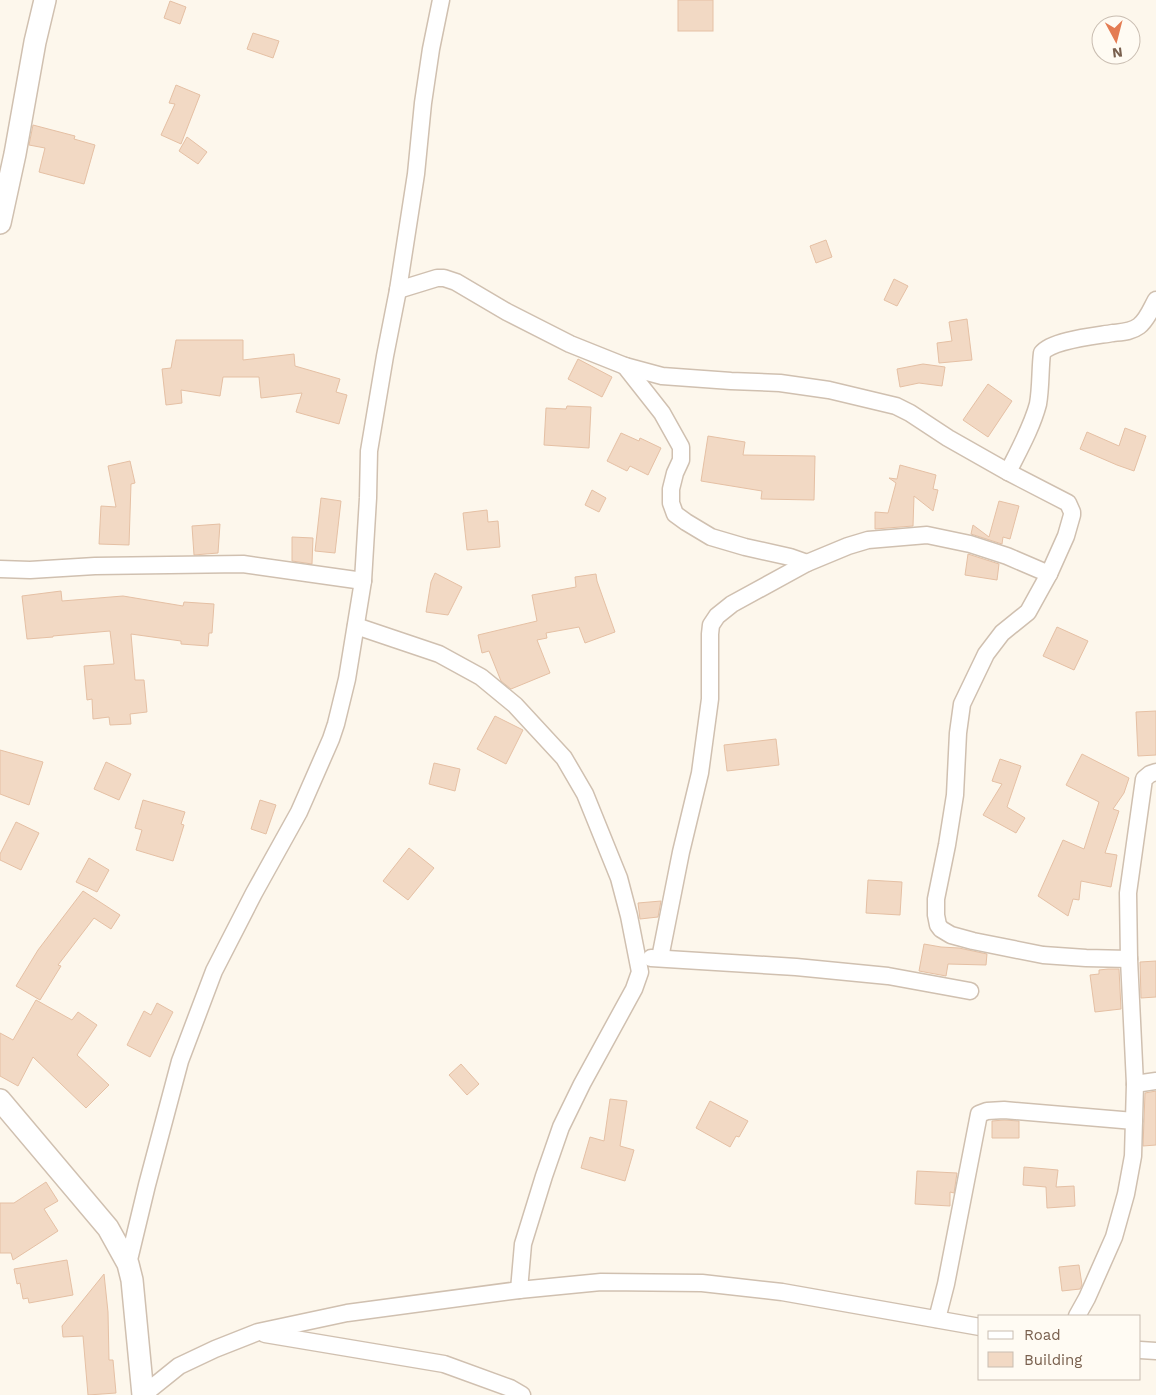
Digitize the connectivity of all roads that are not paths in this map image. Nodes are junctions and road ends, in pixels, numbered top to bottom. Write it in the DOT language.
graph roads {
  1 [pos="45,0"];
  2 [pos="441,0"];
  3 [pos="0,223"];
  4 [pos="398,290"];
  5 [pos="1156,300"];
  6 [pos="625,366"];
  7 [pos="1008,472"];
  8 [pos="807,563"];
  9 [pos="0,569"];
  10 [pos="1049,574"];
  11 [pos="363,581"];
  12 [pos="356,626"];
  13 [pos="1156,772"];
  14 [pos="660,958"];
  15 [pos="638,959"];
  16 [pos="1129,959"];
  17 [pos="970,991"];
  18 [pos="1156,1081"];
  19 [pos="1136,1084"];
  20 [pos="0,1100"];
  21 [pos="1134,1121"];
  22 [pos="128,1264"];
  23 [pos="519,1290"];
  24 [pos="1078,1315"];
  25 [pos="937,1319"];
  26 [pos="978,1327"];
  27 [pos="258,1332"];
  28 [pos="1141,1350"];
  29 [pos="1156,1351"];
  30 [pos="142,1395"];
  31 [pos="522,1395"];
  1 -- 3 [label="street"];
  2 -- 4 [label="street"];
  4 -- 6 [label="street"];
  4 -- 11 [label="street"];
  5 -- 7 [label="street"];
  6 -- 7 [label="street"];
  6 -- 8 [label="street"];
  7 -- 10 [label="street"];
  8 -- 10 [label="street"];
  8 -- 14 [label="street"];
  9 -- 11 [label="street"];
  10 -- 16 [label="street"];
  11 -- 12 [label="street"];
  12 -- 15 [label="street"];
  12 -- 22 [label="street"];
  13 -- 16 [label="street"];
  14 -- 15 [label="street"];
  14 -- 17 [label="street"];
  15 -- 23 [label="street"];
  16 -- 19 [label="street"];
  18 -- 19 [label="street"];
  19 -- 21 [label="street"];
  20 -- 22 [label="street"];
  21 -- 24 [label="street"];
  21 -- 25 [label="street"];
  22 -- 30 [label="street"];
  23 -- 25 [label="street"];
  23 -- 27 [label="street"];
  25 -- 26 [label="street"];
  27 -- 30 [label="street"];
  27 -- 31 [label="street"];
  28 -- 29 [label="street"];
}
